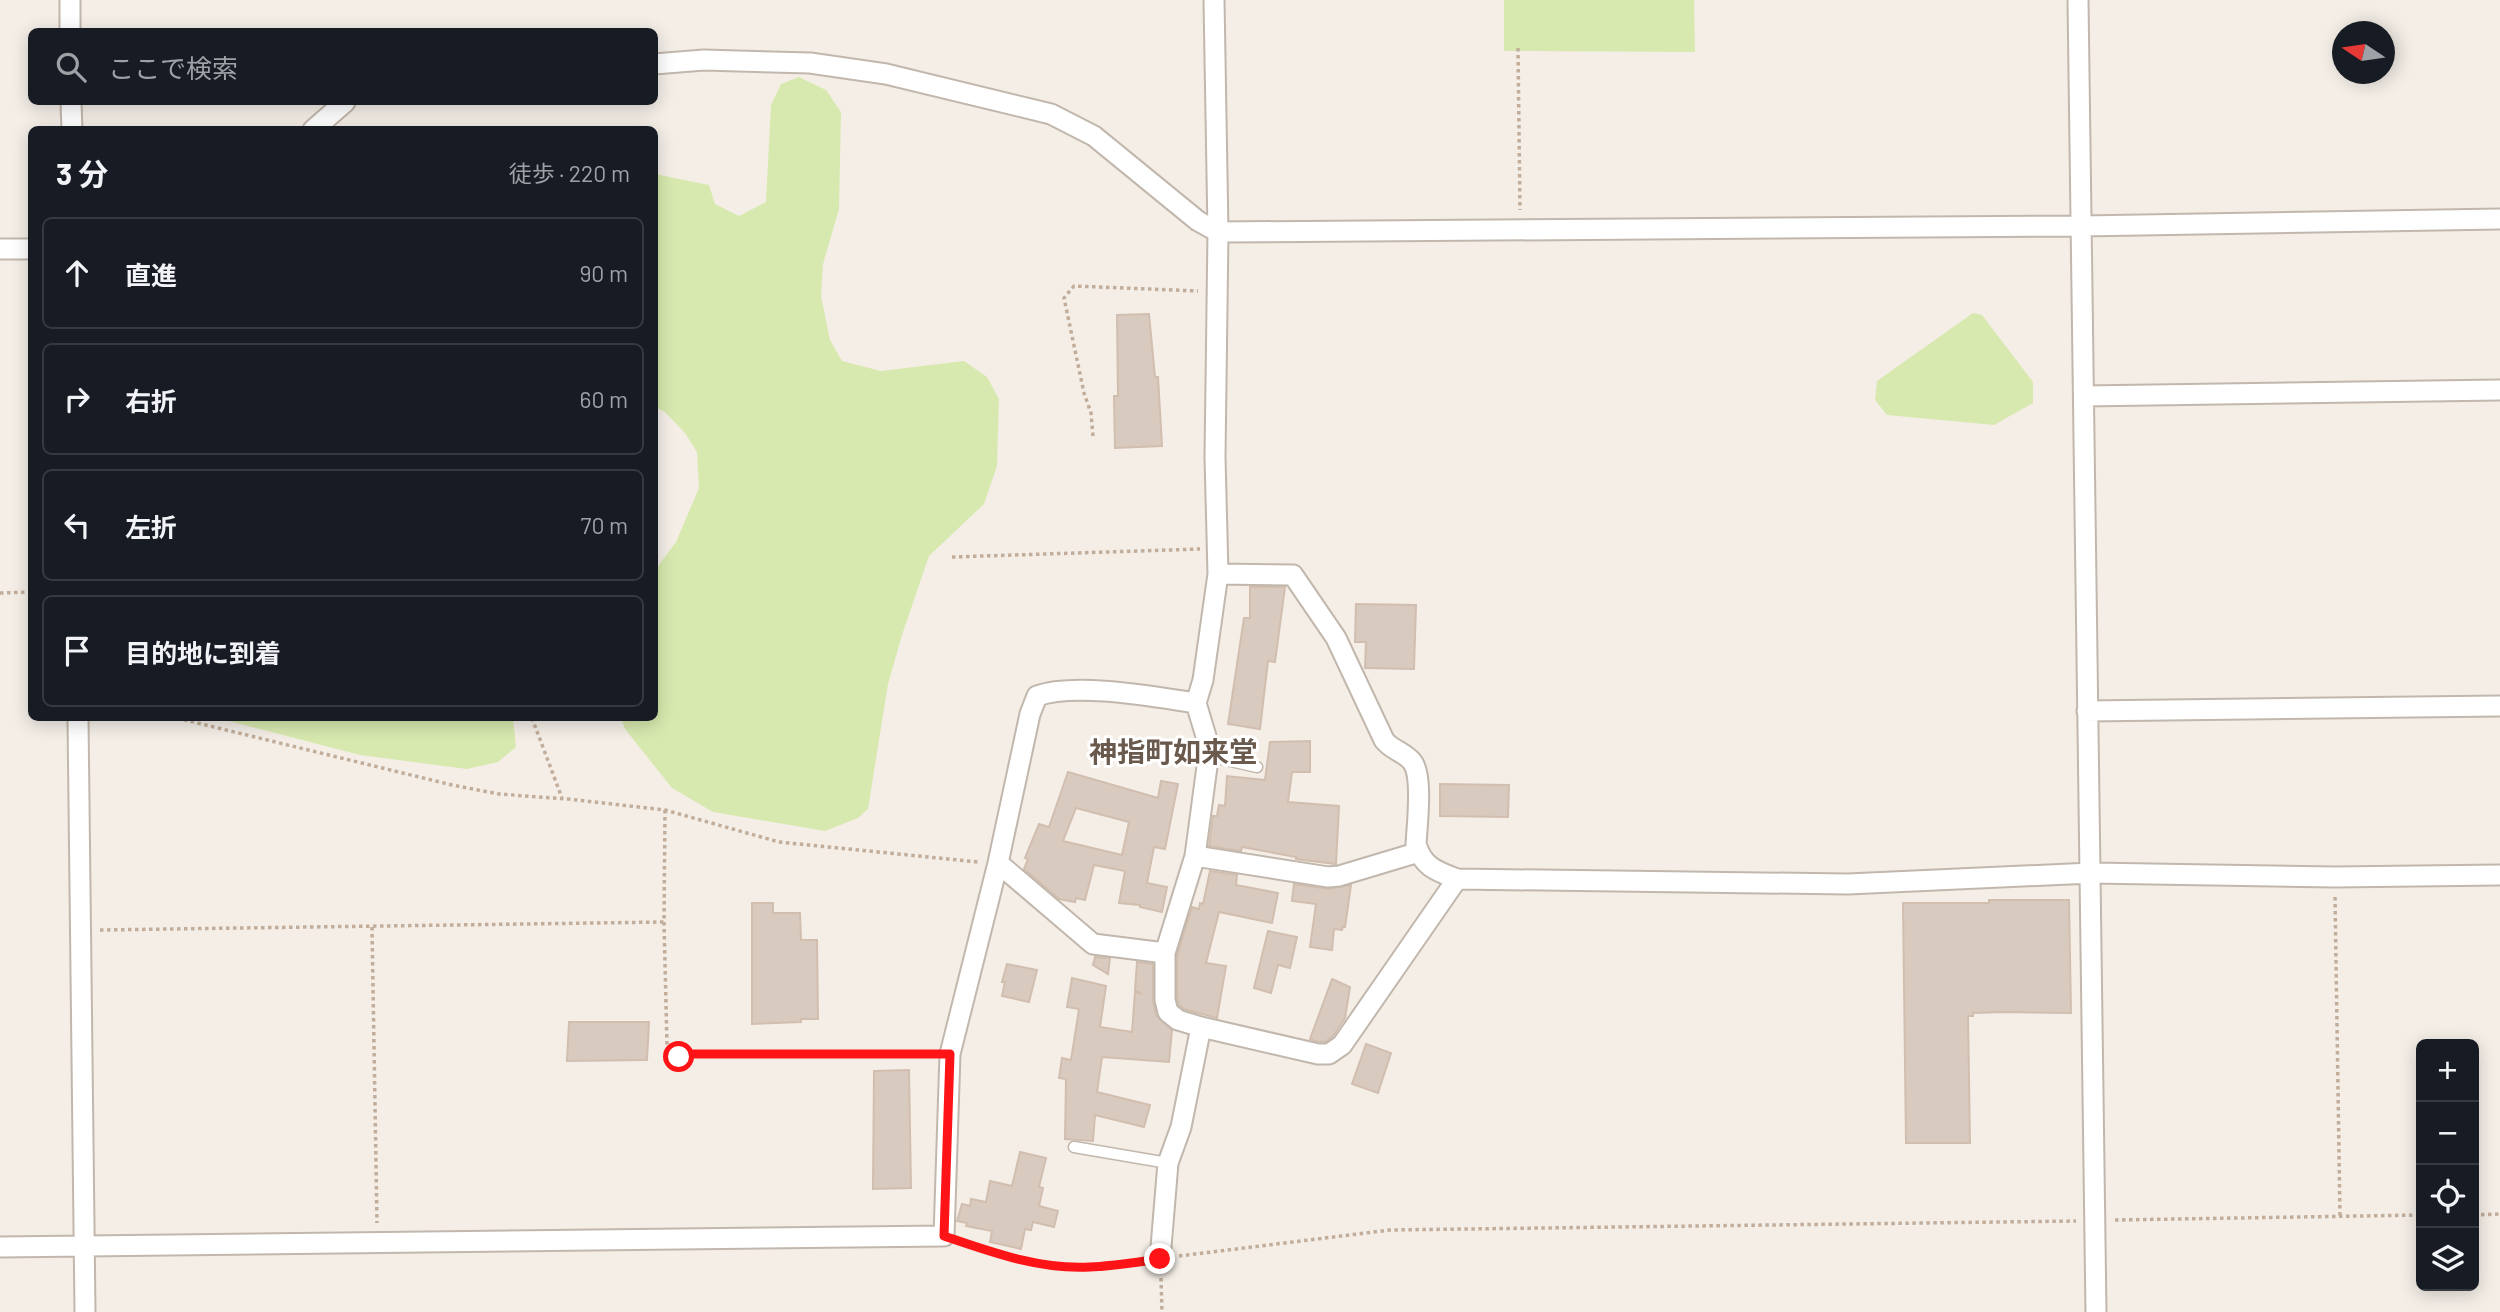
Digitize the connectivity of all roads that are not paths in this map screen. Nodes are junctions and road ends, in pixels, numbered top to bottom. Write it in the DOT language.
graph roads {
  1 [pos="70,0"];
  2 [pos="1214,0"];
  3 [pos="2078,0"];
  4 [pos="70,28"];
  5 [pos="658,64"];
  6 [pos="71,105"];
  7 [pos="342,105"];
  8 [pos="72,126"];
  9 [pos="318,126"];
  10 [pos="2500,219"];
  11 [pos="2082,226"];
  12 [pos="1218,232"];
  13 [pos="0,249"];
  14 [pos="28,249"];
  15 [pos="2500,390"];
  16 [pos="2084,396"];
  17 [pos="1218,574"];
  18 [pos="1196,703"];
  19 [pos="2500,706"];
  20 [pos="2087,711"];
  21 [pos="78,721"];
  22 [pos="1208,756"];
  23 [pos="1257,766"];
  24 [pos="1419,852"];
  25 [pos="1195,856"];
  26 [pos="998,863"];
  27 [pos="2091,873"];
  28 [pos="2500,875"];
  29 [pos="1457,879"];
  30 [pos="1165,953"];
  31 [pos="1200,1027"];
  32 [pos="1074,1147"];
  33 [pos="1168,1163"];
  34 [pos="0,1247"];
  35 [pos="85,1247"];
  36 [pos="1160,1259"];
  37 [pos="86,1312"];
  38 [pos="2096,1312"];
  1 -- 4 [label="street"];
  2 -- 12 [label="street"];
  3 -- 11 [label="street"];
  5 -- 12 [label="street"];
  6 -- 8 [label="street"];
  7 -- 9 [label="street"];
  10 -- 11 [label="street"];
  11 -- 12 [label="street"];
  11 -- 16 [label="street"];
  12 -- 17 [label="street"];
  13 -- 14 [label="street"];
  15 -- 16 [label="street"];
  16 -- 20 [label="street"];
  17 -- 18 [label="street"];
  17 -- 24 [label="street"];
  18 -- 22 [label="street"];
  18 -- 26 [label="street"];
  19 -- 20 [label="street"];
  20 -- 27 [label="street"];
  21 -- 35 [label="street"];
  22 -- 23 [label="lane"];
  22 -- 25 [label="street"];
  24 -- 25 [label="street"];
  24 -- 29 [label="street"];
  25 -- 30 [label="street"];
  26 -- 30 [label="street"];
  26 -- 35 [label="street"];
  27 -- 28 [label="street"];
  27 -- 29 [label="street"];
  27 -- 38 [label="street"];
  29 -- 31 [label="street"];
  30 -- 31 [label="street"];
  31 -- 33 [label="street"];
  32 -- 33 [label="lane"];
  33 -- 36 [label="street"];
  34 -- 35 [label="street"];
  35 -- 37 [label="street"];
}
